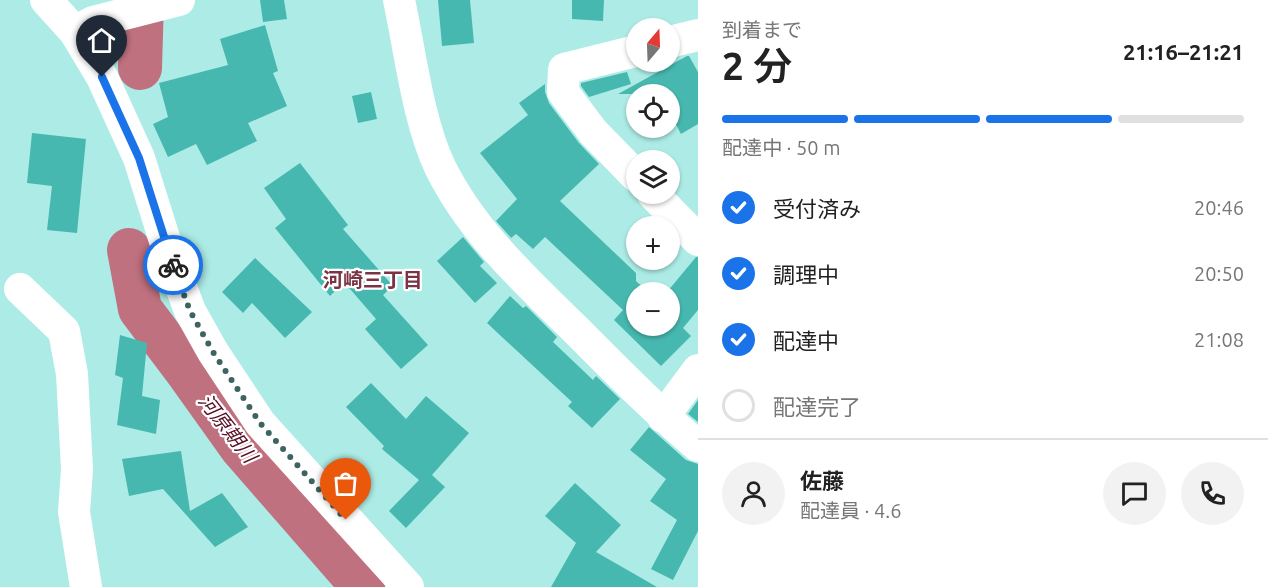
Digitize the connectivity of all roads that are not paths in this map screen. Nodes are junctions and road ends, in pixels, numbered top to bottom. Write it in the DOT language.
graph roads {
  1 [pos="46,0"];
  2 [pos="399,0"];
  3 [pos="172,1"];
  4 [pos="84,27"];
  5 [pos="698,35"];
  6 [pos="680,39"];
  7 [pos="626,54"];
  8 [pos="626,166"];
  9 [pos="663,204"];
  10 [pos="698,240"];
  11 [pos="20,289"];
  12 [pos="698,370"];
  13 [pos="663,417"];
  14 [pos="698,446"];
  15 [pos="86,587"];
  16 [pos="408,587"];
  1 -- 4 [label="street"];
  2 -- 13 [label="street"];
  3 -- 4 [label="street"];
  4 -- 16 [label="street"];
  5 -- 6 [label="street"];
  7 -- 8 [label="street"];
  9 -- 10 [label="street"];
  11 -- 15 [label="street"];
  12 -- 13 [label="street"];
  13 -- 14 [label="street"];
}
